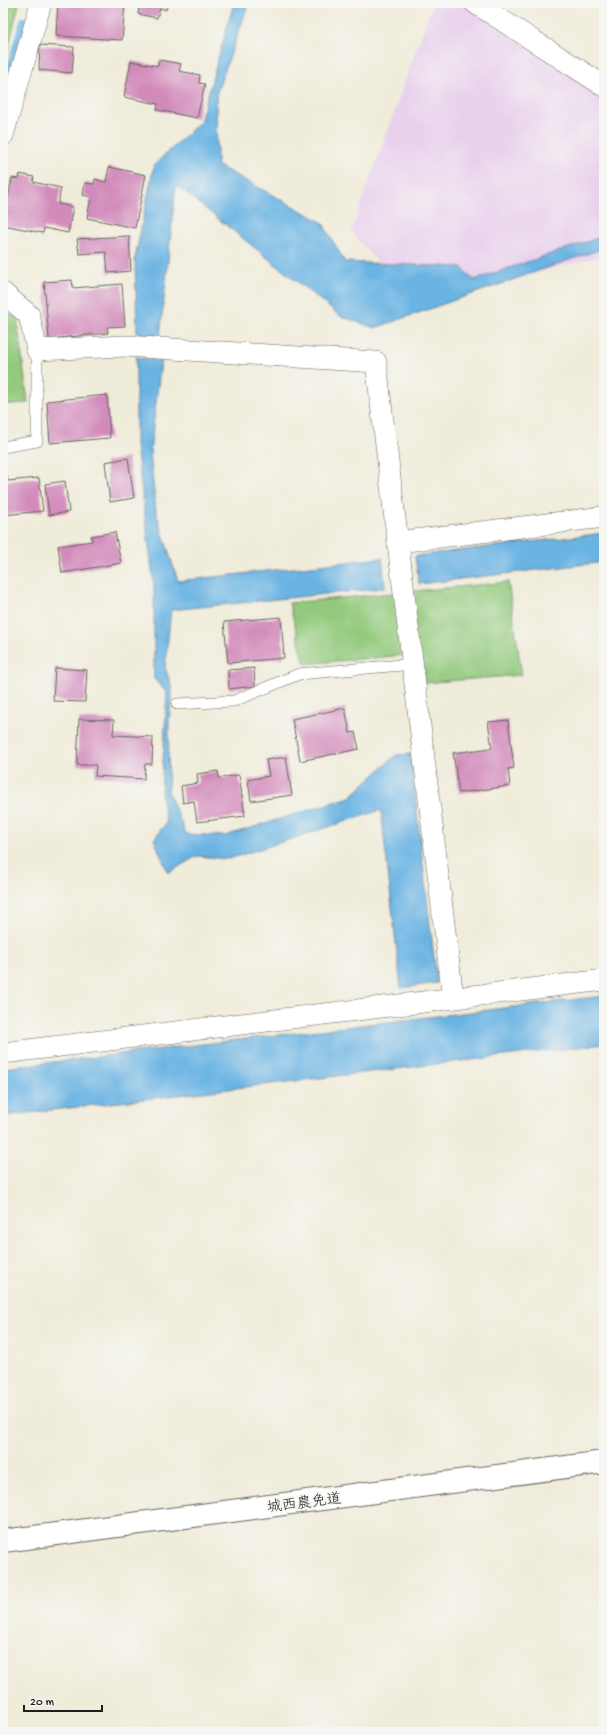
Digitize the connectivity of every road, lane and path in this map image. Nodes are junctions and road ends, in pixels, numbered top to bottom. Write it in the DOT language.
graph roads {
  1 [pos="41,3"];
  2 [pos="475,3"];
  3 [pos="604,86"];
  4 [pos="3,135"];
  5 [pos="3,293"];
  6 [pos="37,350"];
  7 [pos="3,447"];
  8 [pos="604,517"];
  9 [pos="398,542"];
  10 [pos="413,664"];
  11 [pos="177,704"];
  12 [pos="604,980"];
  13 [pos="453,998"];
  14 [pos="3,1053"];
  15 [pos="604,1462"];
  16 [pos="3,1541"];
  1 -- 4 [label="street"];
  2 -- 3 [label="street"];
  5 -- 6 [label="street"];
  6 -- 7 [label="lane"];
  6 -- 9 [label="street"];
  8 -- 9 [label="street"];
  9 -- 10 [label="street"];
  10 -- 11 [label="lane"];
  10 -- 13 [label="street"];
  12 -- 13 [label="street"];
  13 -- 14 [label="street"];
  15 -- 16 [label="street, 城西農免道"];
}
